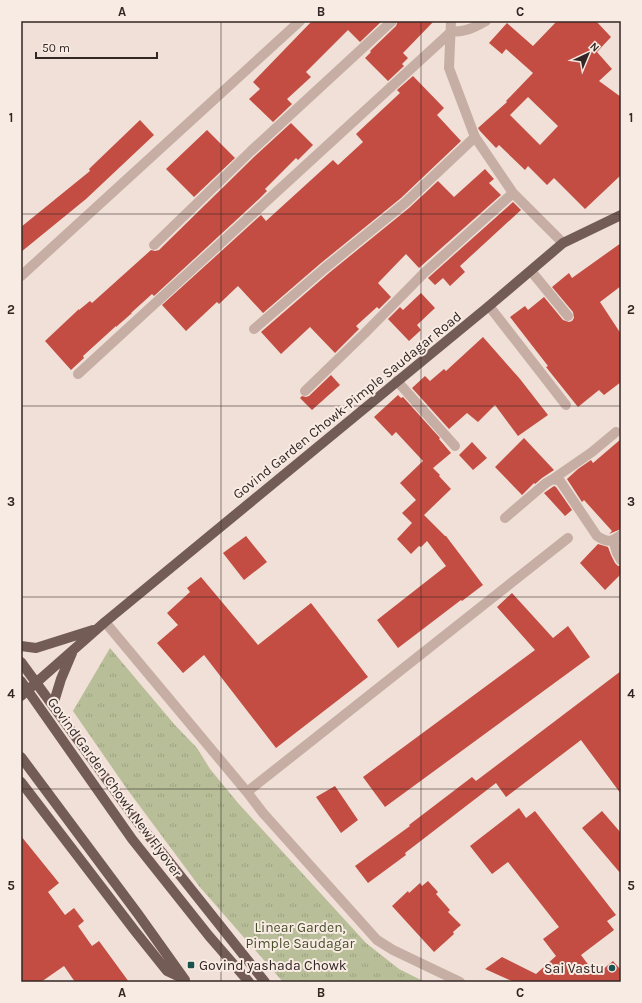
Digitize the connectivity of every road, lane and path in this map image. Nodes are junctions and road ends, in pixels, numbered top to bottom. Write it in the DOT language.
graph roads {
  1 [pos="300,21"];
  2 [pos="392,21"];
  3 [pos="451,21"];
  4 [pos="486,21"];
  5 [pos="451,32"];
  6 [pos="475,137"];
  7 [pos="512,193"];
  8 [pos="621,215"];
  9 [pos="563,243"];
  10 [pos="154,245"];
  11 [pos="531,271"];
  12 [pos="21,276"];
  13 [pos="489,306"];
  14 [pos="568,316"];
  15 [pos="254,329"];
  16 [pos="78,374"];
  17 [pos="397,382"];
  18 [pos="305,391"];
  19 [pos="566,404"];
  20 [pos="616,432"];
  21 [pos="455,446"];
  22 [pos="553,479"];
  23 [pos="505,518"];
  24 [pos="568,538"];
  25 [pos="617,538"];
  26 [pos="621,560"];
  27 [pos="101,626"];
  28 [pos="21,646"];
  29 [pos="74,650"];
  30 [pos="21,662"];
  31 [pos="21,681"];
  32 [pos="36,683"];
  33 [pos="21,696"];
  34 [pos="53,705"];
  35 [pos="21,757"];
  36 [pos="21,782"];
  37 [pos="247,792"];
  38 [pos="186,981"];
  39 [pos="249,982"];
  40 [pos="265,982"];
  41 [pos="460,982"];
  1 -- 12 [label="street"];
  2 -- 10 [label="street"];
  3 -- 5 [label="street"];
  4 -- 5 [label="street"];
  5 -- 6 [label="street"];
  5 -- 16 [label="street"];
  6 -- 7 [label="street"];
  6 -- 15 [label="street"];
  7 -- 9 [label="street"];
  7 -- 18 [label="street"];
  8 -- 9 [label="main road, Govind Garden Chowk-Pimple Saudagar Road"];
  9 -- 11 [label="main road, Govind Garden Chowk-Pimple Saudagar Road"];
  11 -- 13 [label="main road, Govind Garden Chowk-Pimple Saudagar Road"];
  11 -- 14 [label="street"];
  13 -- 17 [label="main road, Govind Garden Chowk-Pimple Saudagar Road"];
  13 -- 19 [label="street"];
  17 -- 21 [label="street"];
  17 -- 27 [label="main road, Govind Garden Chowk-Pimple Saudagar Road"];
  20 -- 22 [label="street"];
  22 -- 23 [label="street"];
  22 -- 25 [label="street"];
  24 -- 37 [label="street"];
  25 -- 26 [label="street"];
  27 -- 28 [label="main road"];
  27 -- 29 [label="main road, Govind Garden Chowk-Pimple Saudagar Road"];
  27 -- 37 [label="street"];
  29 -- 32 [label="main road, Govind Garden Chowk-Pimple Saudagar Road"];
  29 -- 34 [label="main road"];
  30 -- 32 [label="main road"];
  31 -- 39 [label="main road, Govind Garden Chowk New Flyover, bridge"];
  32 -- 33 [label="main road, Govind Garden Chowk-Pimple Saudagar Road"];
  32 -- 34 [label="main road"];
  34 -- 40 [label="main road"];
  35 -- 38 [label="main road"];
  36 -- 38 [label="main road"];
  37 -- 41 [label="street"];
}
